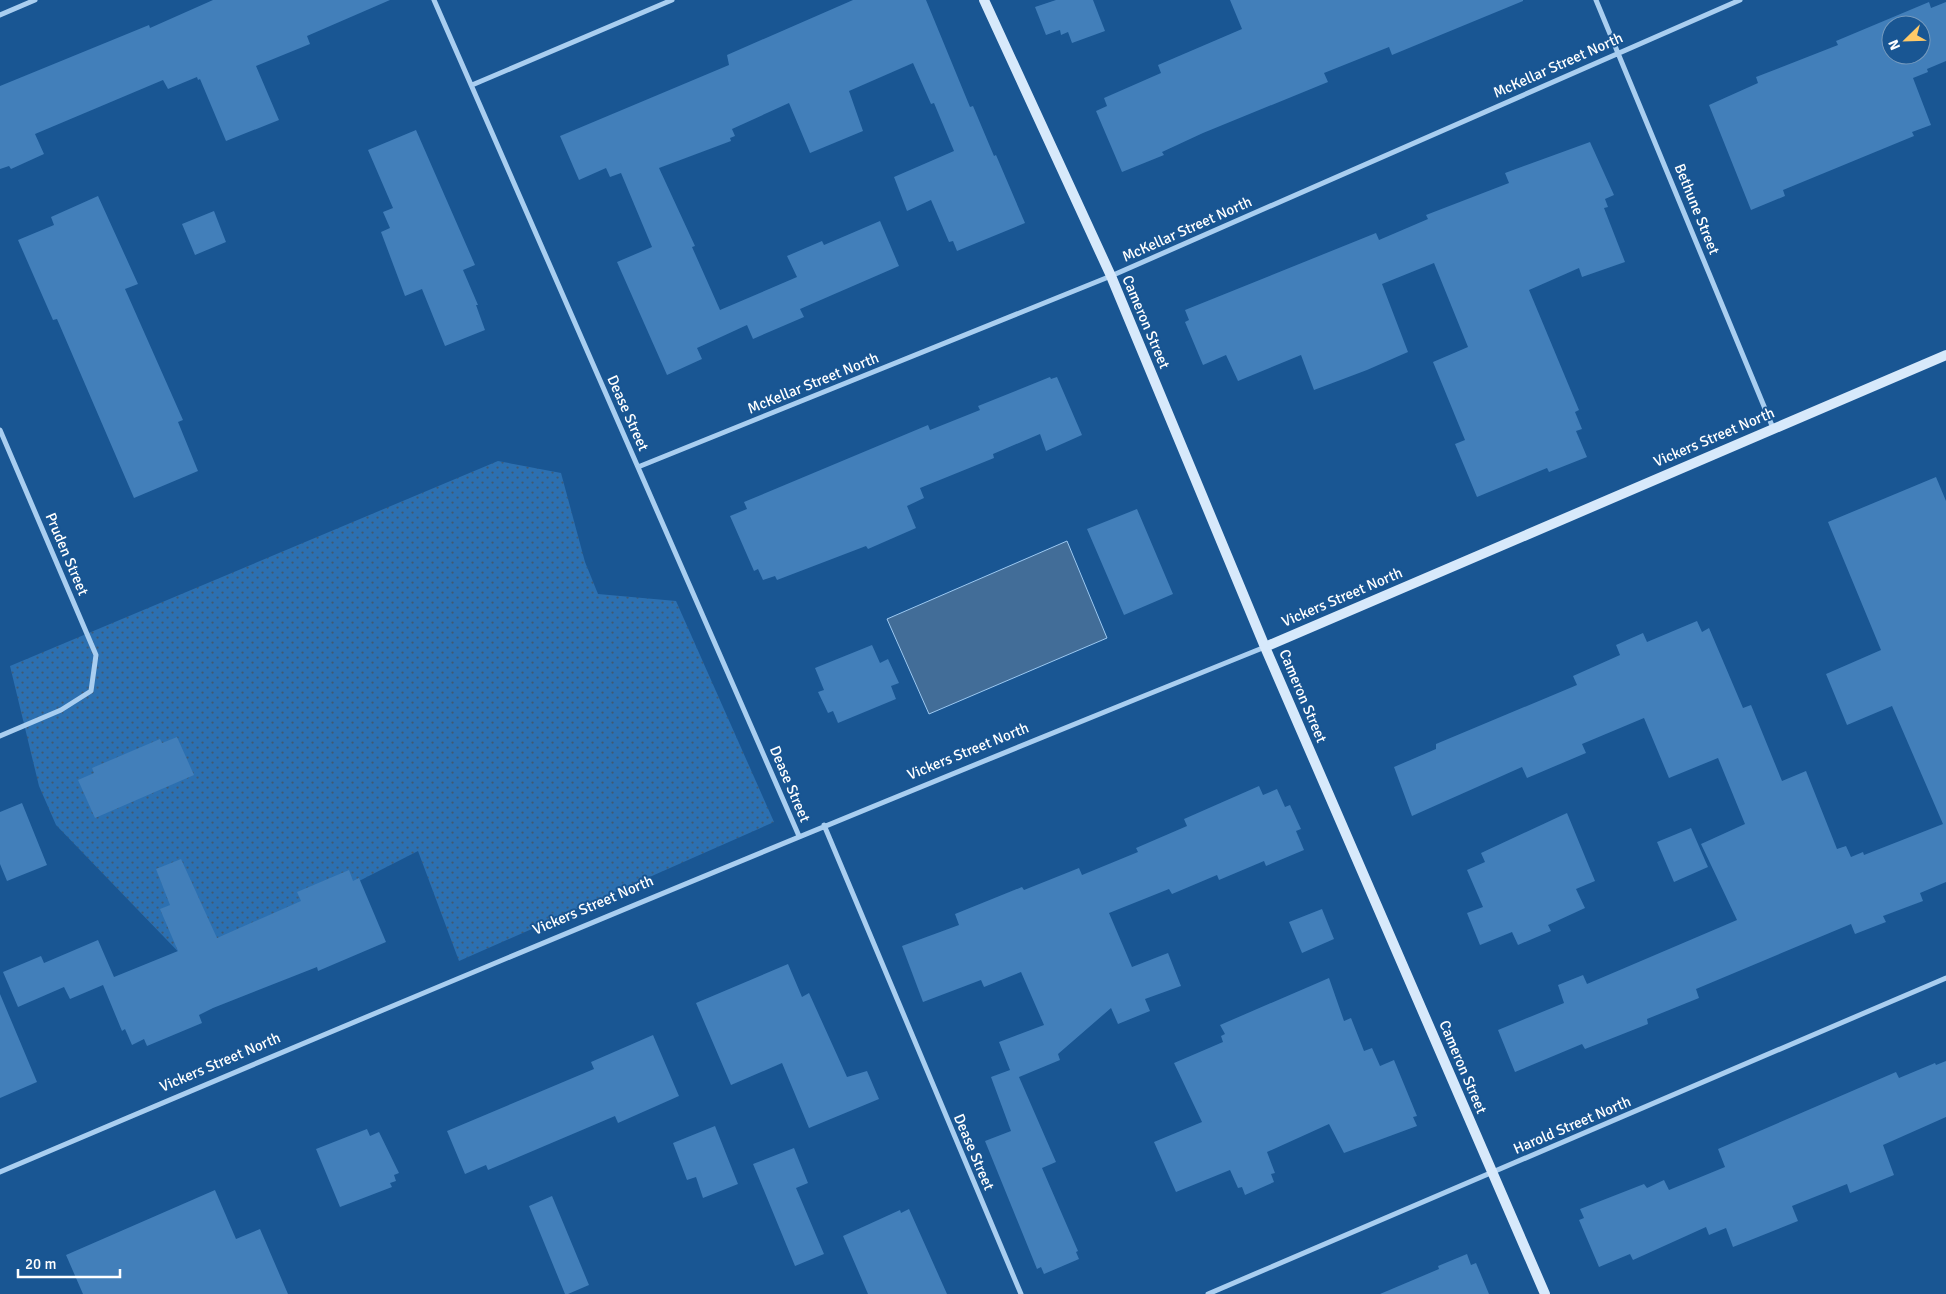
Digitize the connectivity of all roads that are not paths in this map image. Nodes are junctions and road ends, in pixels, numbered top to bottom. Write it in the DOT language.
graph roads {
  1 [pos="34,0"];
  2 [pos="434,0"];
  3 [pos="672,0"];
  4 [pos="984,0"];
  5 [pos="1596,0"];
  6 [pos="1740,0"];
  7 [pos="0,15"];
  8 [pos="1618,52"];
  9 [pos="472,86"];
  10 [pos="1111,276"];
  11 [pos="1946,355"];
  12 [pos="1773,428"];
  13 [pos="0,430"];
  14 [pos="638,467"];
  15 [pos="1265,647"];
  16 [pos="0,736"];
  17 [pos="824,825"];
  18 [pos="799,836"];
  19 [pos="1946,978"];
  20 [pos="0,1172"];
  21 [pos="1492,1173"];
  22 [pos="1021,1294"];
  23 [pos="1208,1294"];
  24 [pos="1544,1294"];
  1 -- 7 [label="street"];
  2 -- 9 [label="street, Dease Street"];
  3 -- 9 [label="street"];
  4 -- 10 [label="street, Cameron Street"];
  5 -- 8 [label="street, Bethune Street"];
  6 -- 8 [label="street, McKellar Street North"];
  8 -- 10 [label="street, McKellar Street North"];
  8 -- 12 [label="street, Bethune Street"];
  9 -- 14 [label="street, Dease Street"];
  10 -- 14 [label="street, McKellar Street North"];
  10 -- 15 [label="street, Cameron Street"];
  11 -- 12 [label="street, Vickers Street North"];
  12 -- 15 [label="street, Vickers Street North"];
  13 -- 16 [label="street, Pruden Street"];
  14 -- 18 [label="street, Dease Street"];
  15 -- 17 [label="street, Vickers Street North"];
  15 -- 21 [label="street, Cameron Street"];
  17 -- 18 [label="street, Vickers Street North"];
  17 -- 22 [label="street, Dease Street"];
  18 -- 20 [label="street, Vickers Street North"];
  19 -- 21 [label="street, Harold Street North"];
  21 -- 23 [label="street, Harold Street North"];
  21 -- 24 [label="street, Cameron Street"];
}
